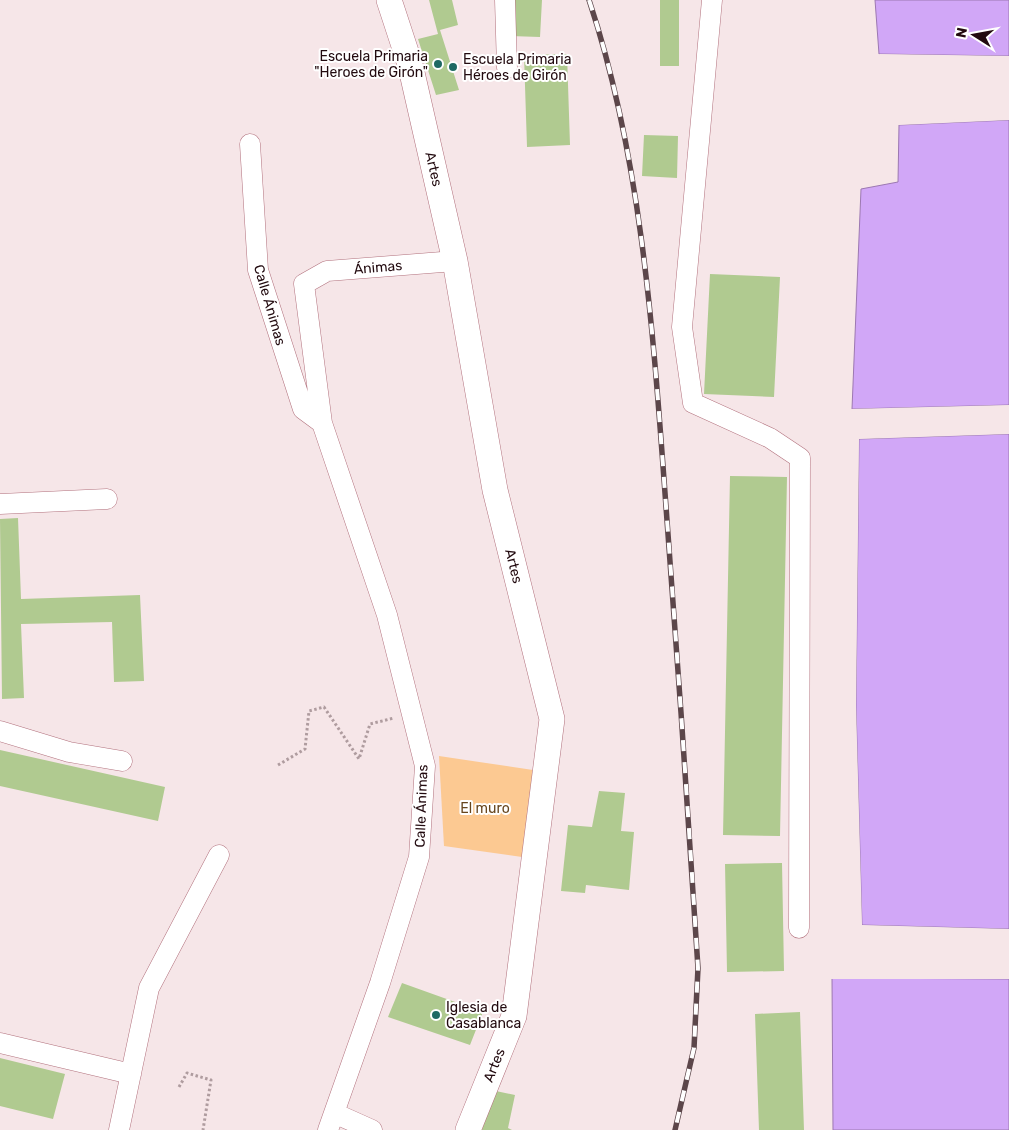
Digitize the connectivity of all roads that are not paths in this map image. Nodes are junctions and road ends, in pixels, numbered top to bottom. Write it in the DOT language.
graph roads {
  1 [pos="389,0"];
  2 [pos="505,0"];
  3 [pos="712,0"];
  4 [pos="507,68"];
  5 [pos="250,144"];
  6 [pos="455,261"];
  7 [pos="304,284"];
  8 [pos="322,423"];
  9 [pos="107,499"];
  10 [pos="0,504"];
  11 [pos="0,731"];
  12 [pos="122,761"];
  13 [pos="218,855"];
  14 [pos="799,928"];
  15 [pos="0,1043"];
  16 [pos="131,1074"];
  17 [pos="331,1122"];
  18 [pos="119,1130"];
  19 [pos="372,1130"];
  20 [pos="468,1130"];
  1 -- 6 [label="main road, Artes"];
  2 -- 4 [label="street"];
  3 -- 14 [label="street"];
  5 -- 8 [label="street, Calle Ánimas"];
  6 -- 7 [label="street, Ánimas"];
  6 -- 20 [label="main road, Artes"];
  7 -- 8 [label="street, Calle Ánimas"];
  8 -- 17 [label="street, Calle Ánimas"];
  9 -- 10 [label="street"];
  11 -- 12 [label="street"];
  13 -- 16 [label="street"];
  15 -- 16 [label="street"];
  16 -- 18 [label="street"];
  17 -- 19 [label="street"];
}
